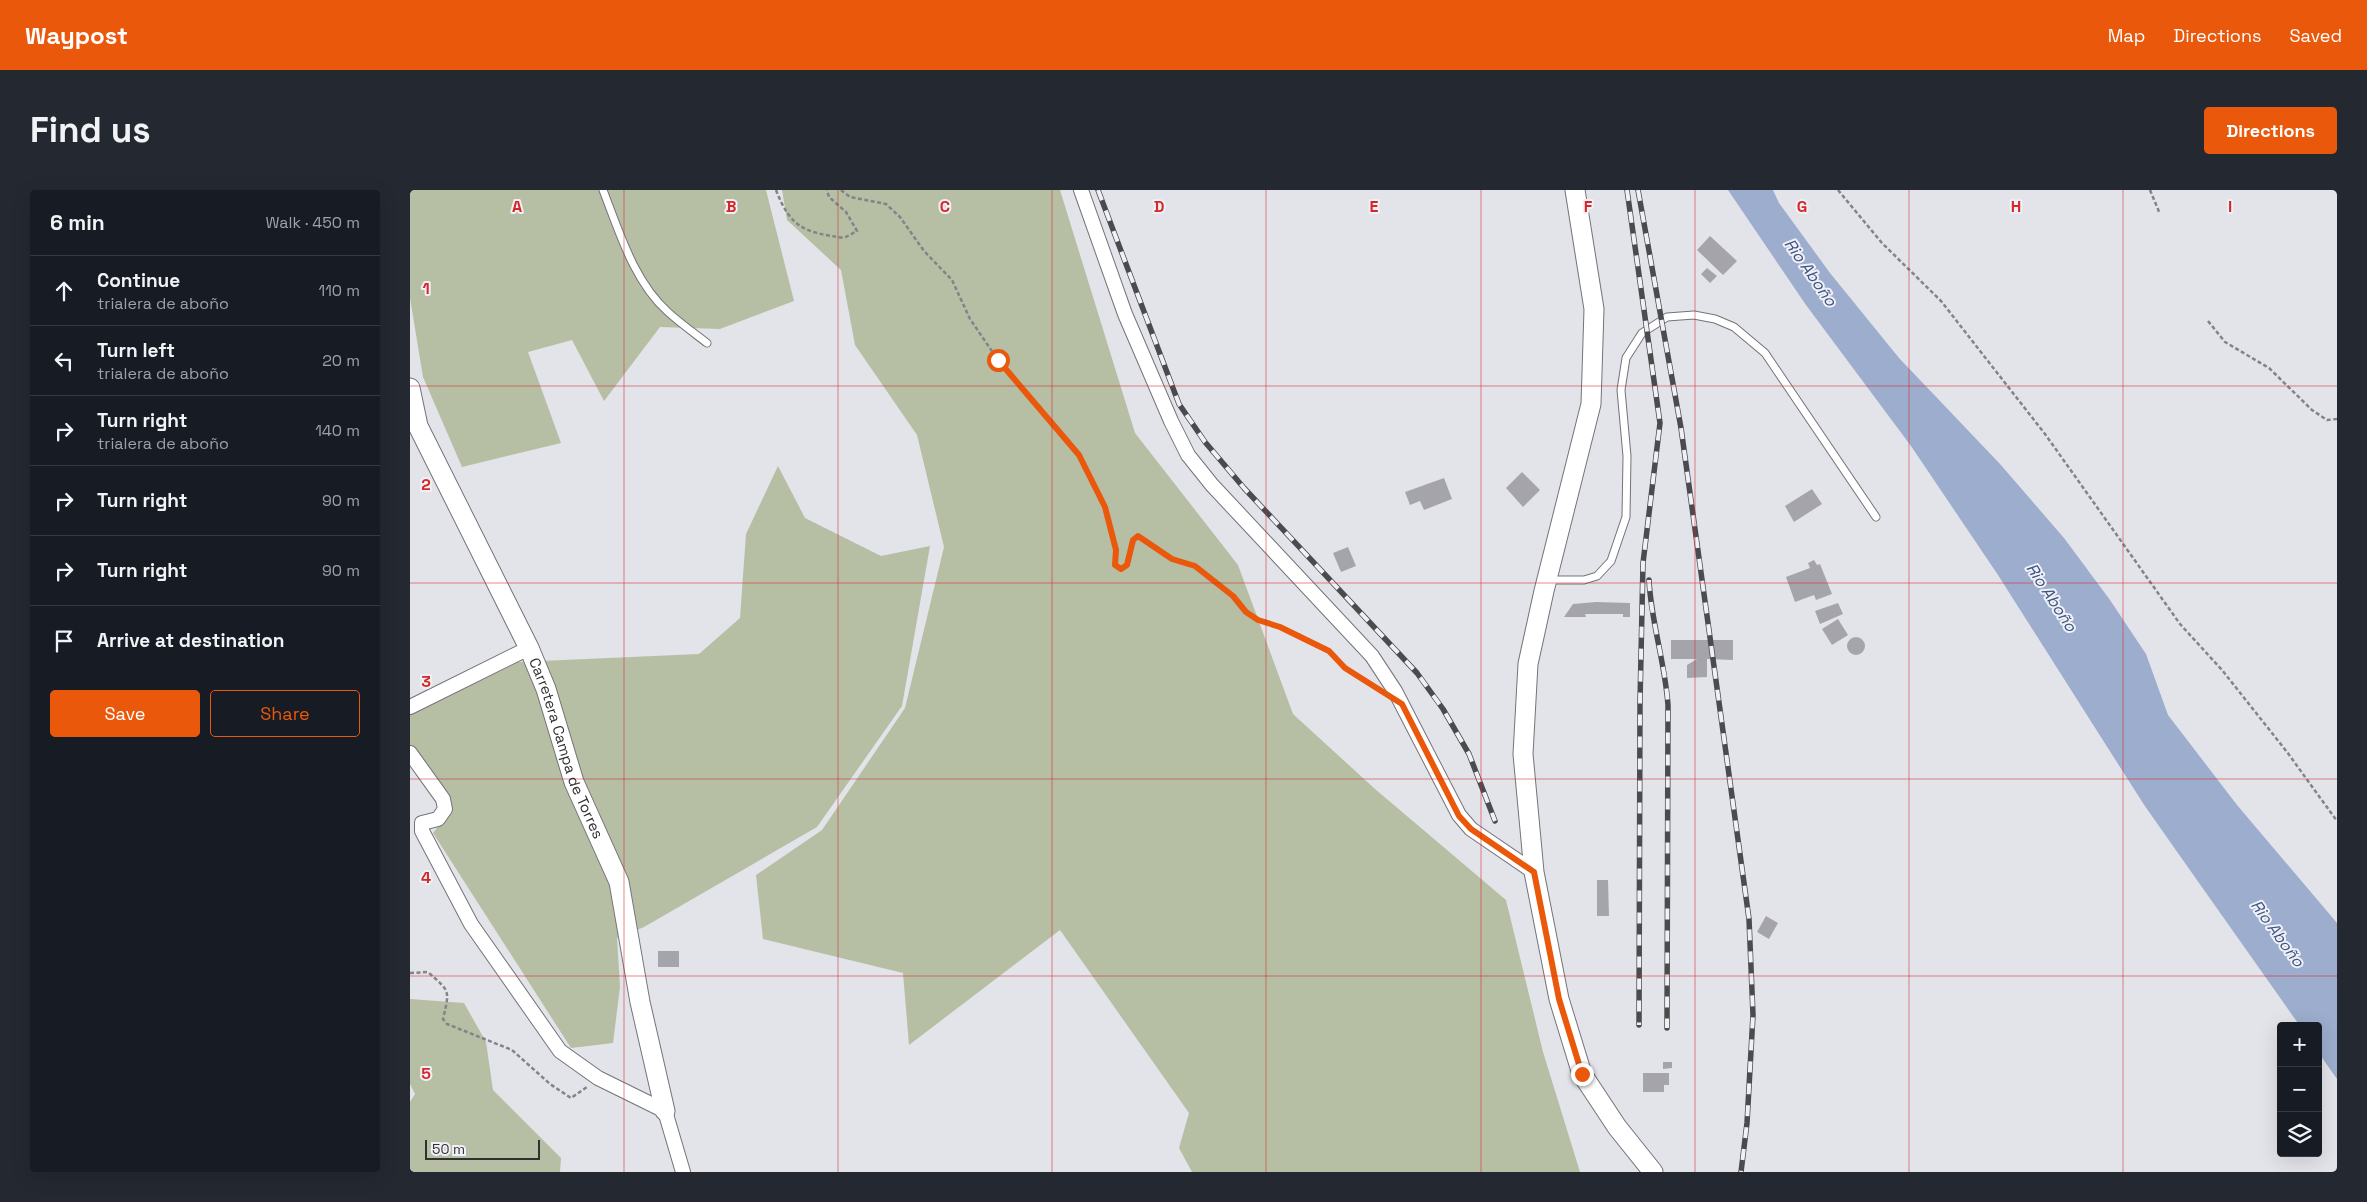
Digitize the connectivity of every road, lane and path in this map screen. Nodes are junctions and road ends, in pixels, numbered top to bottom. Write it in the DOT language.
graph roads {
  1 [pos="603,190"];
  2 [pos="776,190"];
  3 [pos="827,190"];
  4 [pos="842,190"];
  5 [pos="1081,190"];
  6 [pos="1575,190"];
  7 [pos="1838,190"];
  8 [pos="2150,190"];
  9 [pos="2160,214"];
  10 [pos="2208,321"];
  11 [pos="707,343"];
  12 [pos="410,388"];
  13 [pos="2337,420"];
  14 [pos="1876,517"];
  15 [pos="1547,580"];
  16 [pos="529,648"];
  17 [pos="1378,688"];
  18 [pos="410,707"];
  19 [pos="410,753"];
  20 [pos="2337,821"];
  21 [pos="1534,872"];
  22 [pos="410,973"];
  23 [pos="598,1078"];
  24 [pos="667,1119"];
  25 [pos="683,1172"];
  26 [pos="1653,1172"];
  1 -- 11 [label="lane"];
  2 -- 3 [label="path"];
  4 -- 17 [label="path"];
  5 -- 21 [label="street"];
  6 -- 15 [label="street"];
  7 -- 20 [label="path"];
  8 -- 9 [label="path"];
  10 -- 13 [label="path"];
  12 -- 16 [label="street, Carretera Campa de Torres"];
  14 -- 15 [label="lane"];
  15 -- 21 [label="street"];
  16 -- 18 [label="street"];
  16 -- 24 [label="street, Carretera Campa de Torres"];
  19 -- 23 [label="street"];
  21 -- 26 [label="street"];
  22 -- 23 [label="path"];
  23 -- 24 [label="street"];
  24 -- 25 [label="street"];
}
